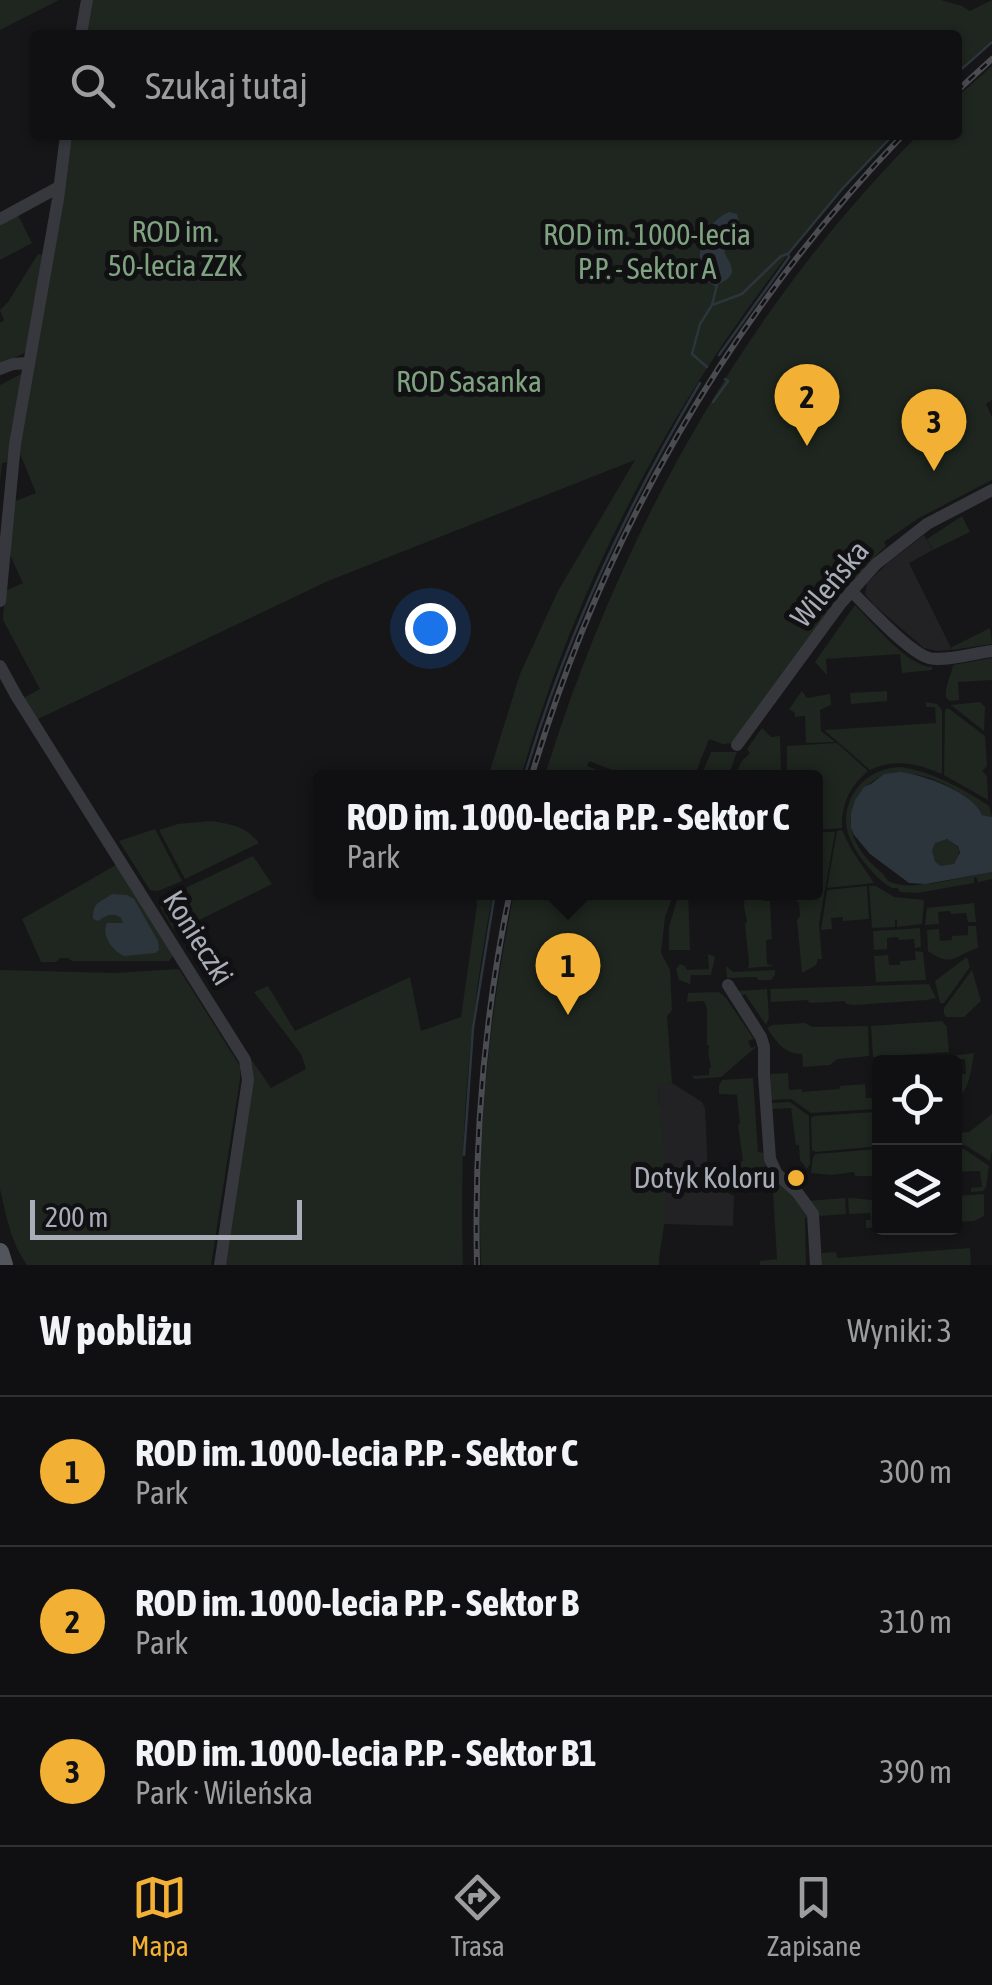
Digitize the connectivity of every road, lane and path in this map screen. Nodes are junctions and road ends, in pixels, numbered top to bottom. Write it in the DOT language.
graph roads {
  1 [pos="87,0"];
  2 [pos="82,30"];
  3 [pos="65,140"];
  4 [pos="59,188"];
  5 [pos="0,218"];
  6 [pos="28,362"];
  7 [pos="0,368"];
  8 [pos="992,490"];
  9 [pos="851,591"];
  10 [pos="0,601"];
  11 [pos="992,651"];
  12 [pos="0,666"];
  13 [pos="737,745"];
  14 [pos="728,985"];
  15 [pos="0,1252"];
  16 [pos="4,1265"];
  17 [pos="220,1265"];
  18 [pos="816,1265"];
  1 -- 2 [label="street"];
  3 -- 4 [label="street"];
  4 -- 5 [label="street"];
  4 -- 6 [label="street"];
  6 -- 7 [label="street"];
  6 -- 10 [label="street"];
  8 -- 9 [label="street, Wileńska"];
  9 -- 11 [label="street"];
  9 -- 13 [label="street, Wileńska"];
  12 -- 17 [label="street, Konieczki"];
  14 -- 18 [label="street"];
  15 -- 16 [label="main road"];
}
